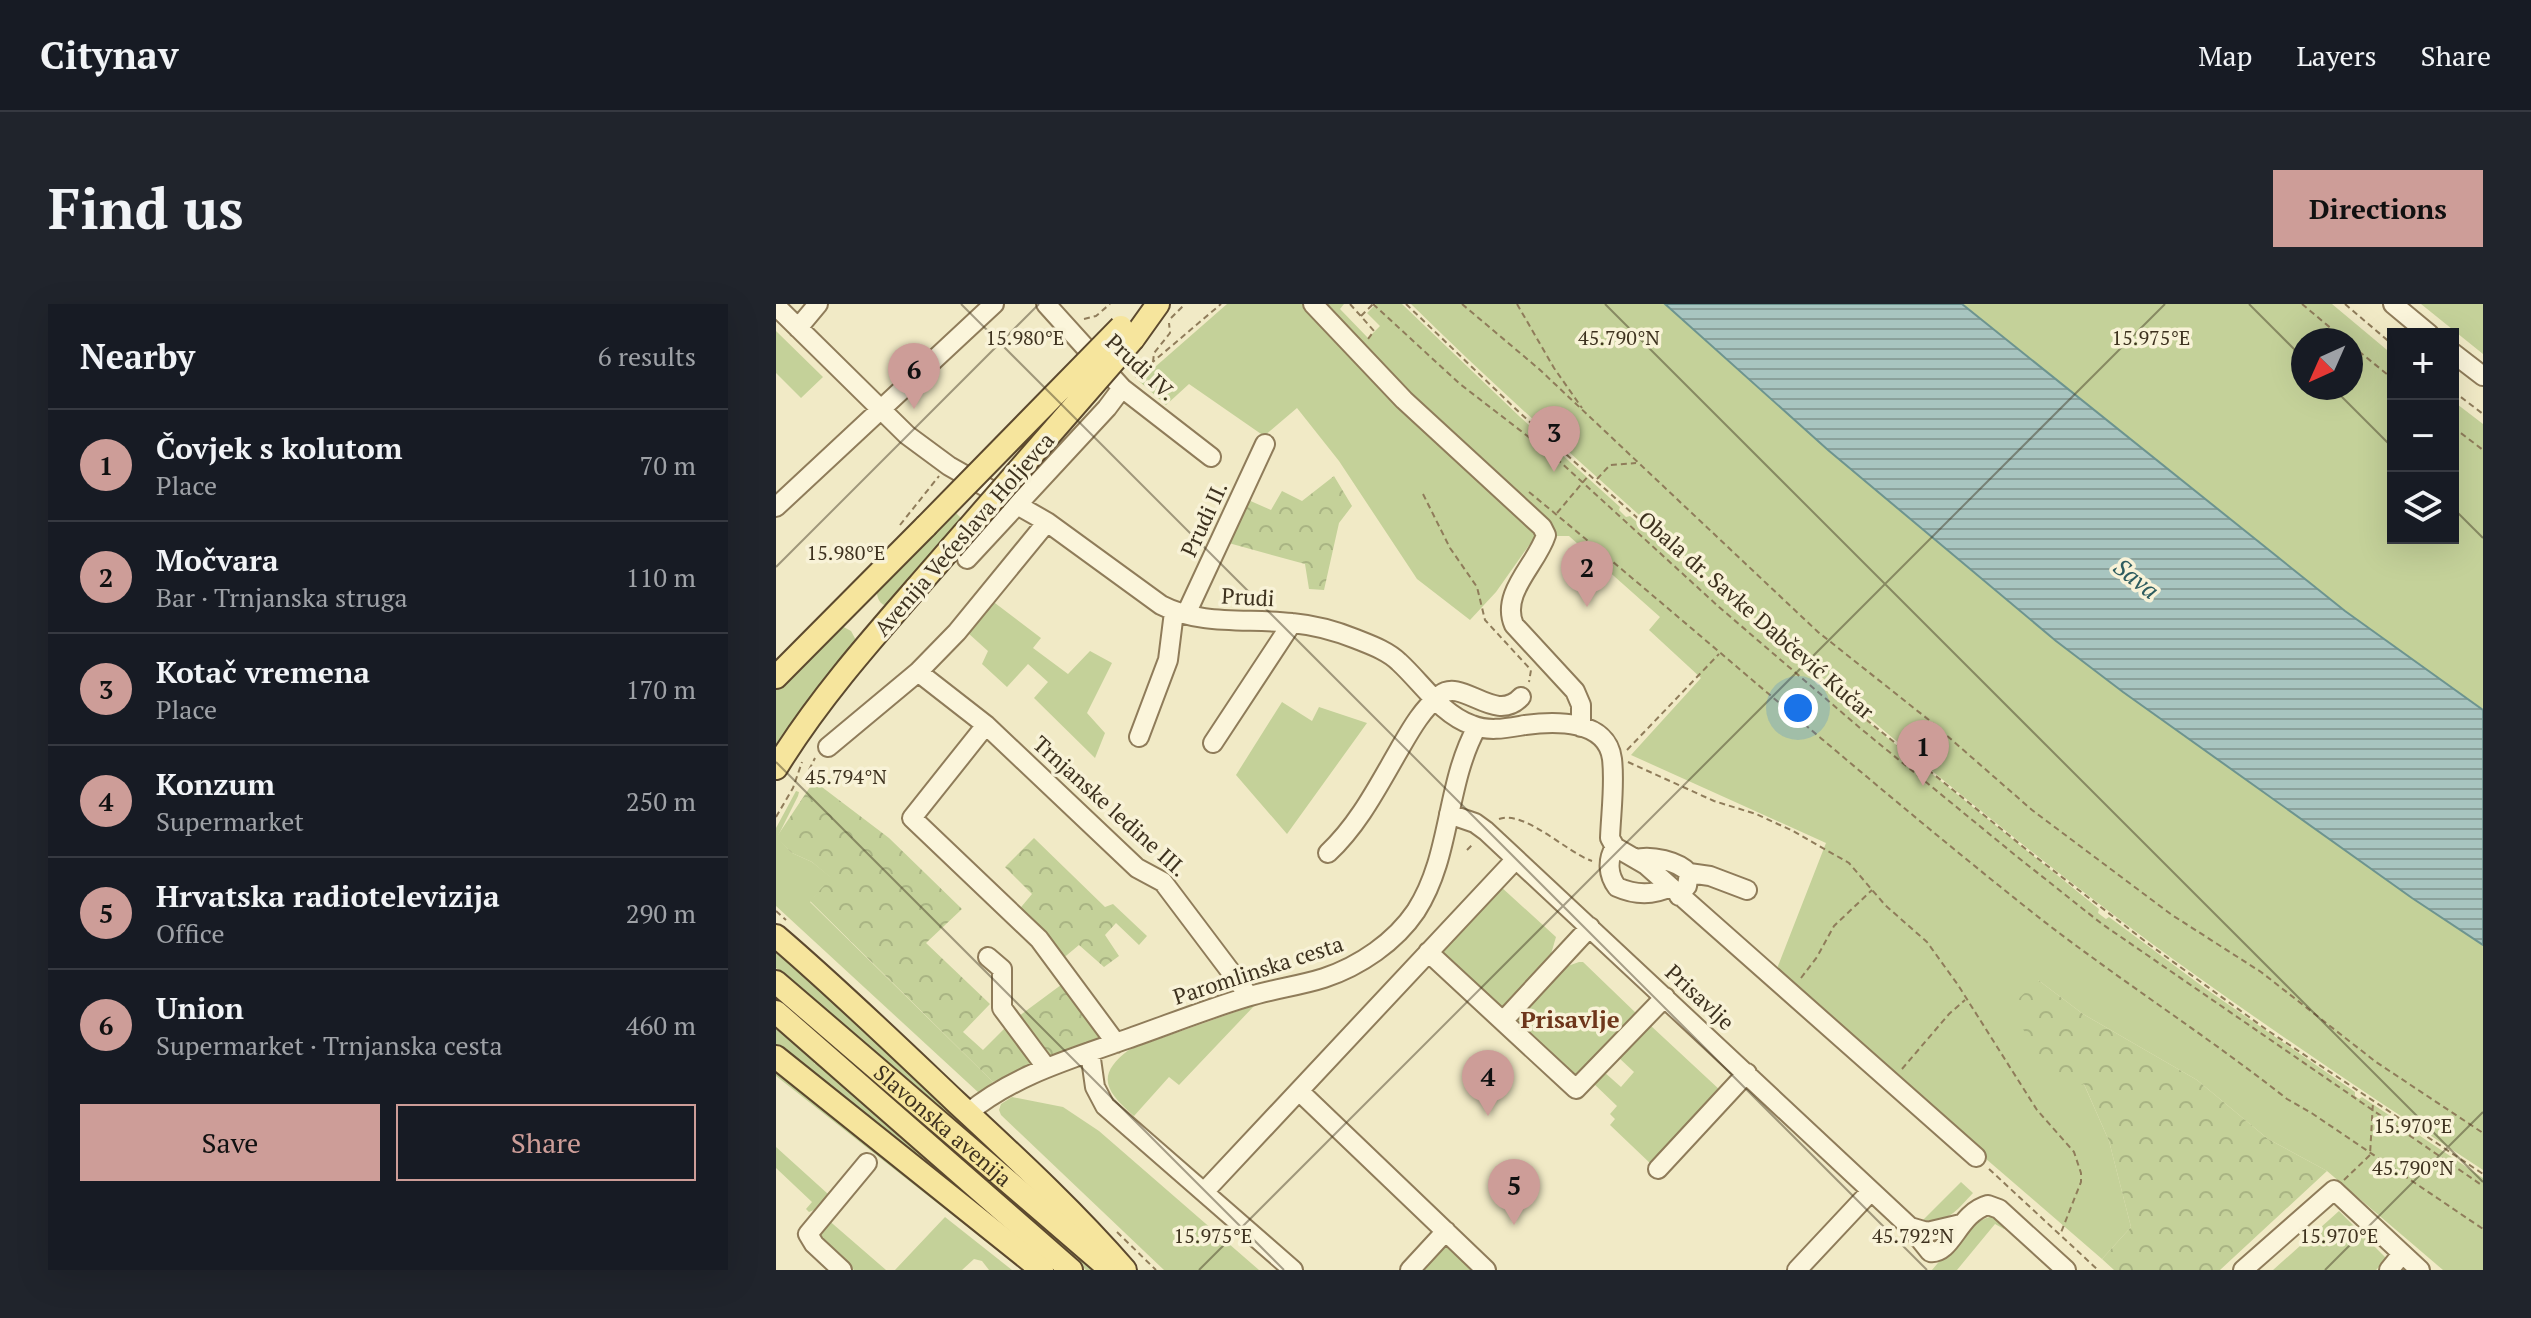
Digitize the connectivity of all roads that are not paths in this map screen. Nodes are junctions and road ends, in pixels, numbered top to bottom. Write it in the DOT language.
graph roads {
  1 [pos="818,304"];
  2 [pos="994,304"];
  3 [pos="1046,304"];
  4 [pos="1148,304"];
  5 [pos="1313,304"];
  6 [pos="2393,304"];
  7 [pos="776,306"];
  8 [pos="1163,313"];
  9 [pos="798,328"];
  10 [pos="2422,328"];
  11 [pos="1127,333"];
  12 [pos="2459,358"];
  13 [pos="2483,376"];
  14 [pos="1122,388"];
  15 [pos="880,409"];
  16 [pos="1265,444"];
  17 [pos="1211,457"];
  18 [pos="1019,504"];
  19 [pos="776,507"];
  20 [pos="1047,522"];
  21 [pos="959,553"];
  22 [pos="1180,613"];
  23 [pos="1292,623"];
  24 [pos="918,672"];
  25 [pos="776,677"];
  26 [pos="1521,697"];
  27 [pos="1435,700"];
  28 [pos="986,725"];
  29 [pos="1477,727"];
  30 [pos="1581,727"];
  31 [pos="1139,737"];
  32 [pos="1213,743"];
  33 [pos="828,747"];
  34 [pos="776,768"];
  35 [pos="1449,814"];
  36 [pos="1615,847"];
  37 [pos="1328,853"];
  38 [pos="1516,859"];
  39 [pos="1636,859"];
  40 [pos="1689,873"];
  41 [pos="1747,890"];
  42 [pos="1674,891"];
  43 [pos="1590,927"];
  44 [pos="778,937"];
  45 [pos="1428,952"];
  46 [pos="988,957"];
  47 [pos="776,982"];
  48 [pos="1249,996"];
  49 [pos="1665,997"];
  50 [pos="776,1012"];
  51 [pos="1503,1021"];
  52 [pos="1116,1043"];
  53 [pos="1090,1052"];
  54 [pos="776,1057"];
  55 [pos="1046,1067"];
  56 [pos="1747,1073"];
  57 [pos="1299,1091"];
  58 [pos="968,1113"];
  59 [pos="867,1163"];
  60 [pos="1983,1163"];
  61 [pos="1658,1169"];
  62 [pos="1871,1191"];
  63 [pos="1204,1192"];
  64 [pos="1446,1231"];
  65 [pos="2402,1254"];
  66 [pos="842,1270"];
  67 [pos="1042,1270"];
  68 [pos="1071,1270"];
  69 [pos="1111,1270"];
  70 [pos="1125,1270"];
  71 [pos="1293,1270"];
  72 [pos="1410,1270"];
  73 [pos="1486,1270"];
  74 [pos="1797,1270"];
  75 [pos="2066,1270"];
  76 [pos="2243,1270"];
  77 [pos="2389,1270"];
  78 [pos="2420,1270"];
  1 -- 9 [label="street"];
  2 -- 15 [label="street"];
  3 -- 14 [label="street, Prudi IV."];
  4 -- 11 [label="main road, Avenija Većeslava Holjevca"];
  5 -- 30 [label="street"];
  6 -- 10 [label="street"];
  7 -- 9 [label="street, Prudi"];
  8 -- 11 [label="main road, Avenija Većeslava Holjevca"];
  9 -- 15 [label="street, Prudi"];
  11 -- 21 [label="main road, Avenija Većeslava Holjevca, bridge"];
  11 -- 25 [label="main road, Avenija Većeslava Holjevca, bridge"];
  12 -- 13 [label="street"];
  14 -- 17 [label="street, Prudi IV."];
  14 -- 18 [label="street"];
  15 -- 18 [label="street, Prudi"];
  15 -- 19 [label="street"];
  16 -- 22 [label="street, Prudi II."];
  18 -- 20 [label="street, Prudi"];
  18 -- 21 [label="street"];
  20 -- 22 [label="street, Prudi"];
  20 -- 24 [label="street"];
  21 -- 34 [label="main road, Avenija Većeslava Holjevca"];
  22 -- 23 [label="street, Prudi"];
  22 -- 31 [label="street, Prudi II."];
  23 -- 27 [label="street, Prudi"];
  23 -- 32 [label="street"];
  24 -- 28 [label="street, Trnjanske ledine III."];
  24 -- 33 [label="street"];
  26 -- 27 [label="street"];
  27 -- 29 [label="street, Prudi"];
  27 -- 37 [label="street"];
  28 -- 48 [label="street, Trnjanske ledine III."];
  28 -- 52 [label="street"];
  29 -- 30 [label="street"];
  29 -- 35 [label="street, Paromlinska cesta"];
  30 -- 36 [label="street"];
  35 -- 38 [label="street, Prisavlje"];
  35 -- 48 [label="street, Paromlinska cesta"];
  36 -- 39 [label="street"];
  36 -- 42 [label="street"];
  38 -- 43 [label="street, Prisavlje"];
  38 -- 45 [label="street"];
  39 -- 40 [label="street"];
  39 -- 42 [label="street"];
  40 -- 41 [label="street"];
  40 -- 42 [label="street"];
  42 -- 60 [label="street"];
  43 -- 49 [label="street, Prisavlje"];
  43 -- 51 [label="street"];
  44 -- 58 [label="main road"];
  45 -- 51 [label="street"];
  45 -- 57 [label="street"];
  46 -- 55 [label="street"];
  47 -- 69 [label="main road, Slavonska avenija"];
  48 -- 52 [label="street, Paromlinska cesta"];
  49 -- 51 [label="street"];
  49 -- 56 [label="street, Prisavlje"];
  50 -- 68 [label="main road, Slavonska avenija"];
  52 -- 53 [label="street, Paromlinska cesta"];
  53 -- 55 [label="street, Paromlinska cesta"];
  53 -- 63 [label="street"];
  54 -- 67 [label="main road"];
  55 -- 58 [label="street, Paromlinska cesta"];
  56 -- 61 [label="street"];
  56 -- 62 [label="street, Prisavlje"];
  57 -- 63 [label="street"];
  57 -- 64 [label="street"];
  58 -- 70 [label="main road"];
  59 -- 66 [label="street"];
  62 -- 74 [label="street"];
  62 -- 75 [label="street, Prisavlje"];
  63 -- 71 [label="street"];
  64 -- 72 [label="street"];
  64 -- 73 [label="street"];
  65 -- 76 [label="street"];
  65 -- 77 [label="street"];
  65 -- 78 [label="street"];
}
